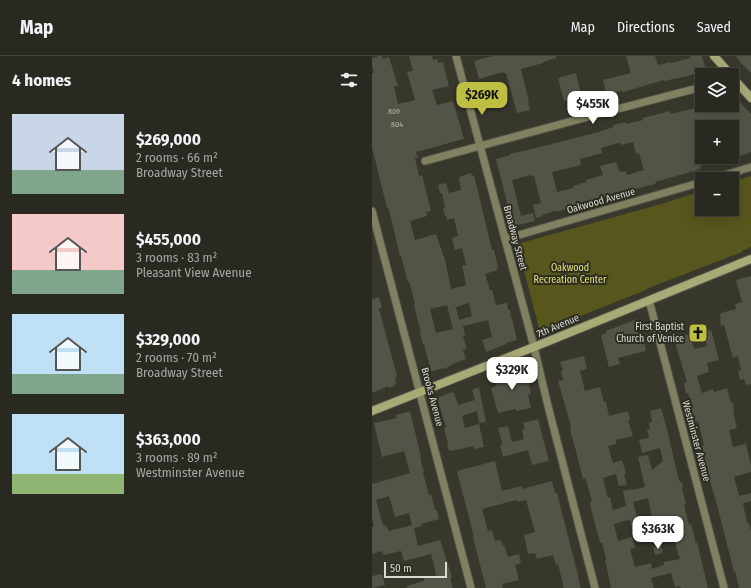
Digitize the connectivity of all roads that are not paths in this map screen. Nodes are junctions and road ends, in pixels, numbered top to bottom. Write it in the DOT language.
graph roads {
  1 [pos="456,56"];
  2 [pos="714,56"];
  3 [pos="724,68"];
  4 [pos="739,85"];
  5 [pos="695,89"];
  6 [pos="751,98"];
  7 [pos="480,146"];
  8 [pos="425,161"];
  9 [pos="751,167"];
  10 [pos="734,172"];
  11 [pos="695,184"];
  12 [pos="372,210"];
  13 [pos="505,239"];
  14 [pos="751,259"];
  15 [pos="649,300"];
  16 [pos="534,347"];
  17 [pos="420,392"];
  18 [pos="372,411"];
  19 [pos="471,588"];
  20 [pos="595,588"];
  21 [pos="724,588"];
  1 -- 7 [label="street, Broadway Street"];
  2 -- 3 [label="street"];
  4 -- 6 [label="street"];
  5 -- 7 [label="street"];
  7 -- 8 [label="street"];
  7 -- 13 [label="street, Broadway Street"];
  9 -- 10 [label="street"];
  11 -- 13 [label="street, Oakwood Avenue"];
  12 -- 17 [label="street, Brooks Avenue"];
  13 -- 16 [label="street, Broadway Street"];
  14 -- 15 [label="street, 7th Avenue"];
  15 -- 16 [label="street, 7th Avenue"];
  15 -- 21 [label="street, Westminster Avenue"];
  16 -- 17 [label="street, 7th Avenue"];
  16 -- 20 [label="street, Broadway Street"];
  17 -- 18 [label="street, 7th Avenue"];
  17 -- 19 [label="street, Brooks Avenue"];
}
